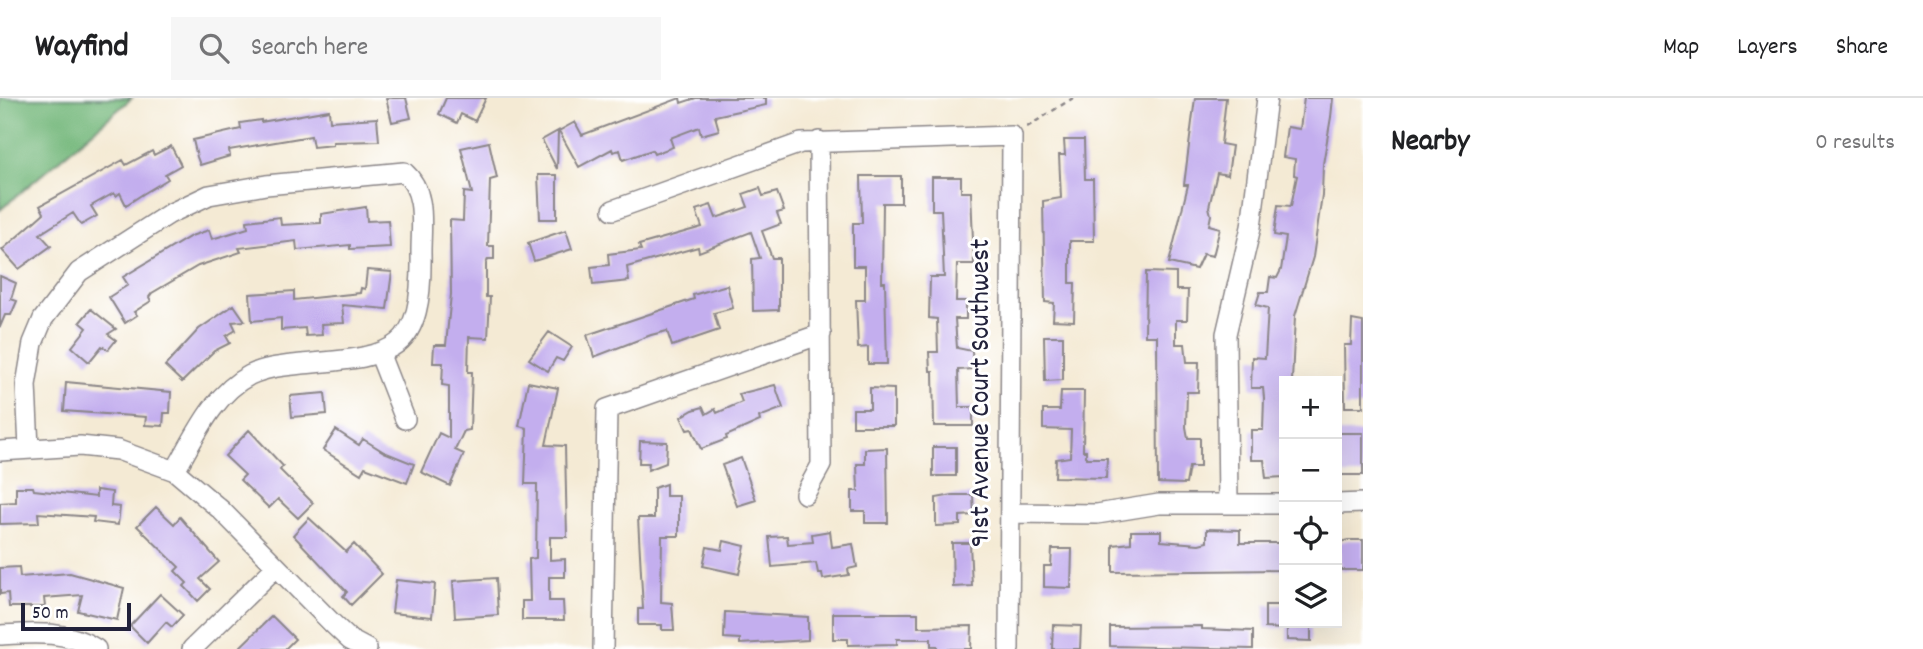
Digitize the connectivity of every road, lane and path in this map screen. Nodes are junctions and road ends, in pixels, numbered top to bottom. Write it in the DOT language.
graph roads {
  1 [pos="1073,98"];
  2 [pos="1267,98"];
  3 [pos="1012,136"];
  4 [pos="819,141"];
  5 [pos="613,210"];
  6 [pos="821,334"];
  7 [pos="380,355"];
  8 [pos="405,419"];
  9 [pos="29,448"];
  10 [pos="0,451"];
  11 [pos="175,471"];
  12 [pos="805,494"];
  13 [pos="1228,503"];
  14 [pos="1363,503"];
  15 [pos="1279,504"];
  16 [pos="1342,504"];
  17 [pos="1011,513"];
  18 [pos="276,567"];
  19 [pos="0,635"];
  20 [pos="96,649"];
  21 [pos="192,649"];
  22 [pos="367,649"];
  23 [pos="603,649"];
  24 [pos="1009,649"];
  1 -- 3 [label="path"];
  2 -- 13 [label="street"];
  3 -- 4 [label="street"];
  3 -- 17 [label="street, 91st Avenue Court Southwest"];
  4 -- 5 [label="street"];
  4 -- 6 [label="street"];
  6 -- 12 [label="street"];
  6 -- 23 [label="street"];
  7 -- 8 [label="street"];
  7 -- 9 [label="street"];
  7 -- 11 [label="street"];
  9 -- 10 [label="street"];
  9 -- 11 [label="street"];
  11 -- 18 [label="street"];
  13 -- 15 [label="street"];
  13 -- 17 [label="street"];
  14 -- 16 [label="street"];
  17 -- 24 [label="street, 91st Avenue Court Southwest"];
  18 -- 21 [label="street"];
  18 -- 22 [label="street"];
  19 -- 20 [label="street"];
}
